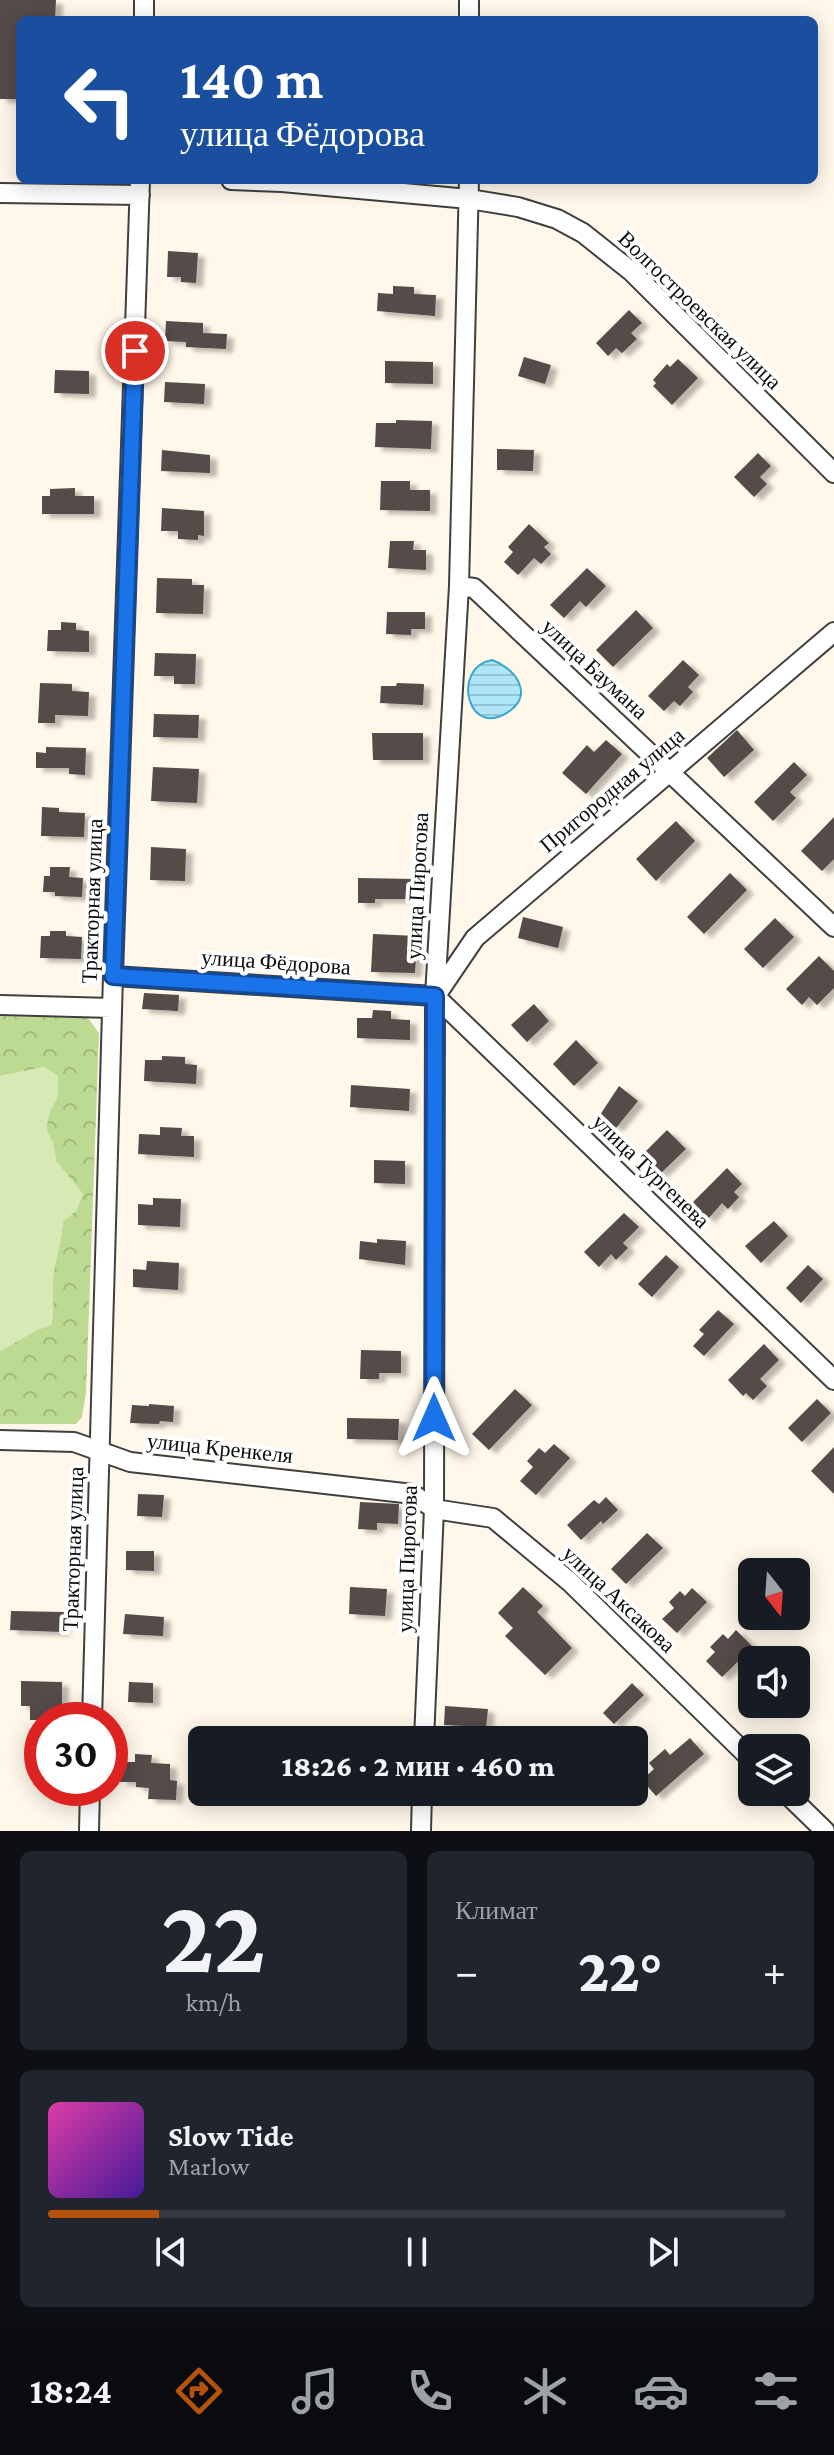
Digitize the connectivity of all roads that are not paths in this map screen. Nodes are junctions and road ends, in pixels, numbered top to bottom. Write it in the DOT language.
graph roads {
  1 [pos="329,184"];
  2 [pos="140,188"];
  3 [pos="469,190"];
  4 [pos="0,193"];
  5 [pos="834,473"];
  6 [pos="459,586"];
  7 [pos="834,632"];
  8 [pos="671,772"];
  9 [pos="834,927"];
  10 [pos="113,976"];
  11 [pos="435,996"];
  12 [pos="0,1005"];
  13 [pos="112,1008"];
  14 [pos="834,1380"];
  15 [pos="0,1440"];
  16 [pos="101,1450"];
  17 [pos="434,1509"];
  18 [pos="93,1702"];
  19 [pos="425,1726"];
  20 [pos="738,1746"];
  21 [pos="90,1806"];
  22 [pos="422,1806"];
  23 [pos="799,1806"];
  24 [pos="89,1831"];
  25 [pos="421,1831"];
  26 [pos="825,1831"];
  1 -- 3 [label="street, Волгостроевская улица"];
  2 -- 4 [label="street"];
  2 -- 10 [label="street, Тракторная улица"];
  3 -- 5 [label="street, Волгостроевская улица"];
  3 -- 6 [label="street, улица Пирогова"];
  6 -- 8 [label="street, улица Баумана"];
  6 -- 11 [label="street, улица Пирогова"];
  7 -- 8 [label="street, Пригородная улица"];
  8 -- 9 [label="street, улица Баумана"];
  8 -- 11 [label="street, Пригородная улица"];
  10 -- 11 [label="street, улица Фёдорова"];
  10 -- 13 [label="street, Тракторная улица"];
  11 -- 14 [label="street, улица Тургенева"];
  11 -- 17 [label="street, улица Пирогова"];
  12 -- 13 [label="street"];
  13 -- 16 [label="street, Тракторная улица"];
  15 -- 16 [label="street, улица Кренкеля"];
  16 -- 17 [label="street, улица Кренкеля"];
  16 -- 18 [label="street, Тракторная улица"];
  17 -- 19 [label="street, улица Пирогова"];
  17 -- 20 [label="street, улица Аксакова"];
  21 -- 24 [label="street"];
  22 -- 25 [label="street"];
  23 -- 26 [label="street"];
}
